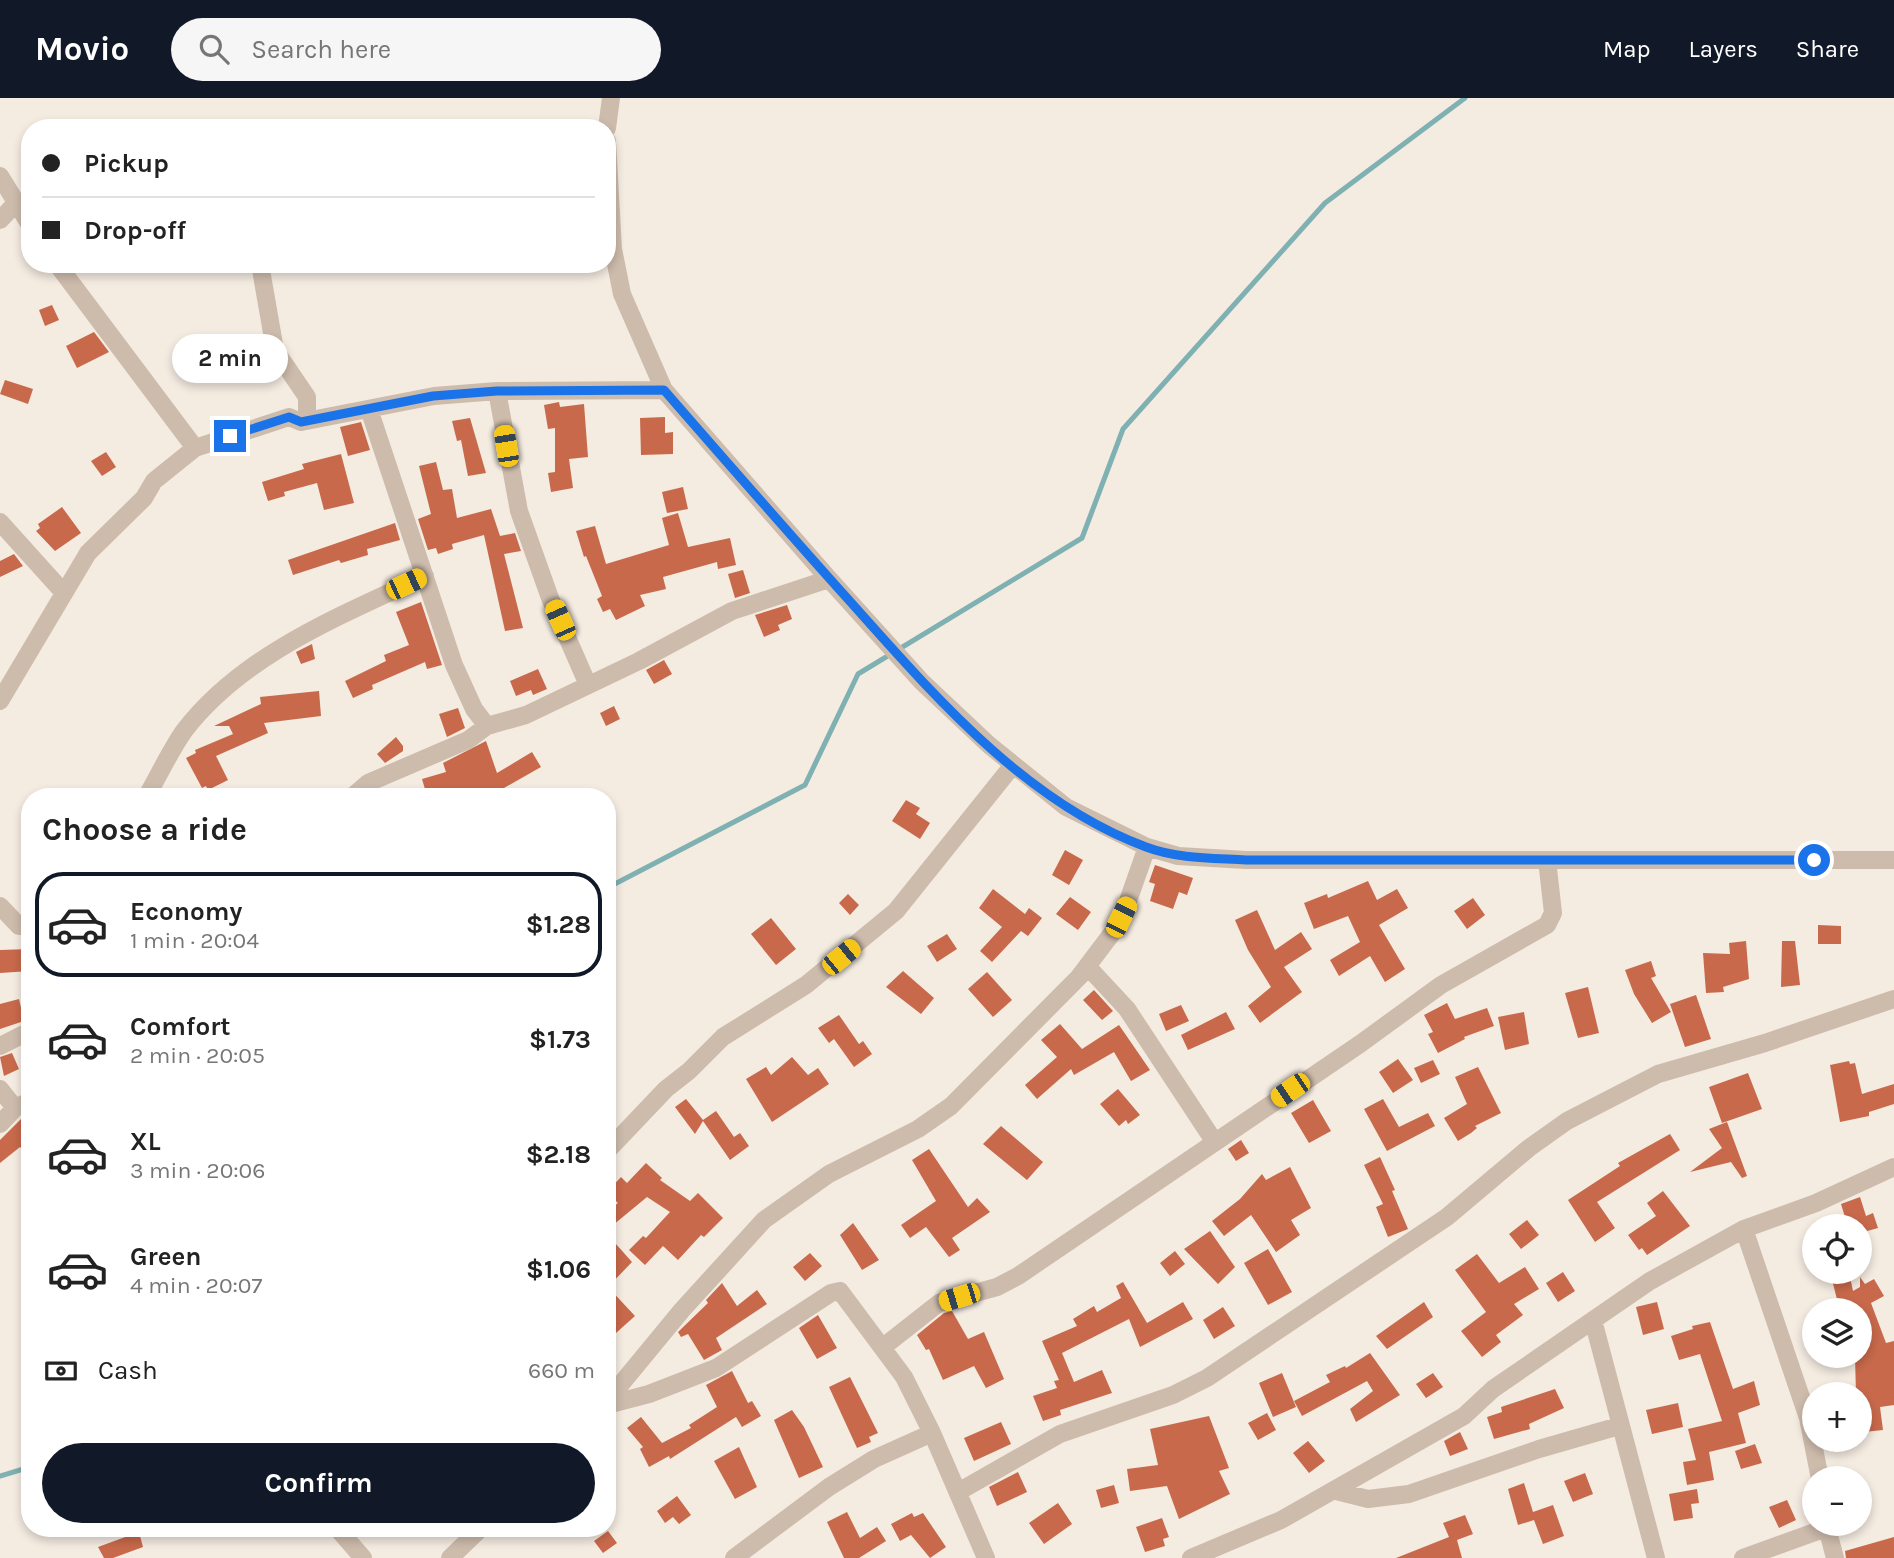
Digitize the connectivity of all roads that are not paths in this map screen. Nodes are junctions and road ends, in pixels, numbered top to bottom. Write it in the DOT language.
graph roads {
  1 [pos="611,98"];
  2 [pos="608,119"];
  3 [pos="0,176"];
  4 [pos="17,202"];
  5 [pos="21,209"];
  6 [pos="0,220"];
  7 [pos="616,264"];
  8 [pos="64,273"];
  9 [pos="262,273"];
  10 [pos="664,390"];
  11 [pos="497,391"];
  12 [pos="369,409"];
  13 [pos="301,422"];
  14 [pos="195,448"];
  15 [pos="0,522"];
  16 [pos="425,576"];
  17 [pos="829,579"];
  18 [pos="64,593"];
  19 [pos="588,685"];
  20 [pos="0,701"];
  21 [pos="487,726"];
  22 [pos="1013,765"];
  23 [pos="152,788"];
  24 [pos="362,788"];
  25 [pos="1147,848"];
  26 [pos="1547,860"];
  27 [pos="1894,860"];
  28 [pos="0,906"];
  29 [pos="21,926"];
  30 [pos="1088,967"];
  31 [pos="1894,999"];
  32 [pos="21,1036"];
  33 [pos="0,1046"];
  34 [pos="0,1089"];
  35 [pos="21,1103"];
  36 [pos="21,1105"];
  37 [pos="0,1124"];
  38 [pos="616,1141"];
  39 [pos="1214,1141"];
  40 [pos="1894,1167"];
  41 [pos="1744,1229"];
  42 [pos="1593,1320"];
  43 [pos="883,1347"];
  44 [pos="616,1392"];
  45 [pos="616,1401"];
  46 [pos="1619,1426"];
  47 [pos="932,1433"];
  48 [pos="1817,1466"];
  49 [pos="1336,1491"];
  50 [pos="958,1492"];
  51 [pos="1802,1535"];
  52 [pos="1829,1536"];
  53 [pos="345,1537"];
  54 [pos="472,1537"];
  55 [pos="363,1558"];
  56 [pos="450,1558"];
  57 [pos="734,1558"];
  58 [pos="986,1558"];
  59 [pos="1191,1558"];
  60 [pos="1656,1558"];
  61 [pos="1743,1558"];
  62 [pos="1835,1558"];
  1 -- 2 [label="street"];
  3 -- 4 [label="street"];
  4 -- 5 [label="street"];
  4 -- 6 [label="street"];
  7 -- 10 [label="street"];
  8 -- 14 [label="street"];
  9 -- 13 [label="street"];
  10 -- 11 [label="street"];
  10 -- 17 [label="street"];
  11 -- 12 [label="street"];
  11 -- 19 [label="street"];
  12 -- 13 [label="street"];
  12 -- 16 [label="street"];
  13 -- 14 [label="street"];
  14 -- 18 [label="street"];
  15 -- 18 [label="street"];
  16 -- 21 [label="street"];
  16 -- 23 [label="street"];
  17 -- 19 [label="street"];
  17 -- 22 [label="street"];
  18 -- 20 [label="street"];
  19 -- 21 [label="street"];
  21 -- 24 [label="street"];
  22 -- 25 [label="street"];
  22 -- 38 [label="street"];
  25 -- 26 [label="street"];
  25 -- 30 [label="street"];
  26 -- 27 [label="street"];
  26 -- 39 [label="street"];
  28 -- 29 [label="street"];
  30 -- 39 [label="street"];
  30 -- 44 [label="street"];
  31 -- 50 [label="street"];
  32 -- 33 [label="street"];
  34 -- 35 [label="street"];
  36 -- 37 [label="street"];
  39 -- 43 [label="street"];
  40 -- 41 [label="street"];
  41 -- 42 [label="street"];
  41 -- 48 [label="street"];
  42 -- 46 [label="street"];
  42 -- 49 [label="street"];
  43 -- 45 [label="street"];
  43 -- 47 [label="street"];
  46 -- 49 [label="street"];
  46 -- 60 [label="street"];
  47 -- 50 [label="street"];
  47 -- 57 [label="street"];
  49 -- 59 [label="street"];
  50 -- 58 [label="street"];
  51 -- 61 [label="street"];
  52 -- 62 [label="street"];
  53 -- 55 [label="street"];
  54 -- 56 [label="street"];
}
